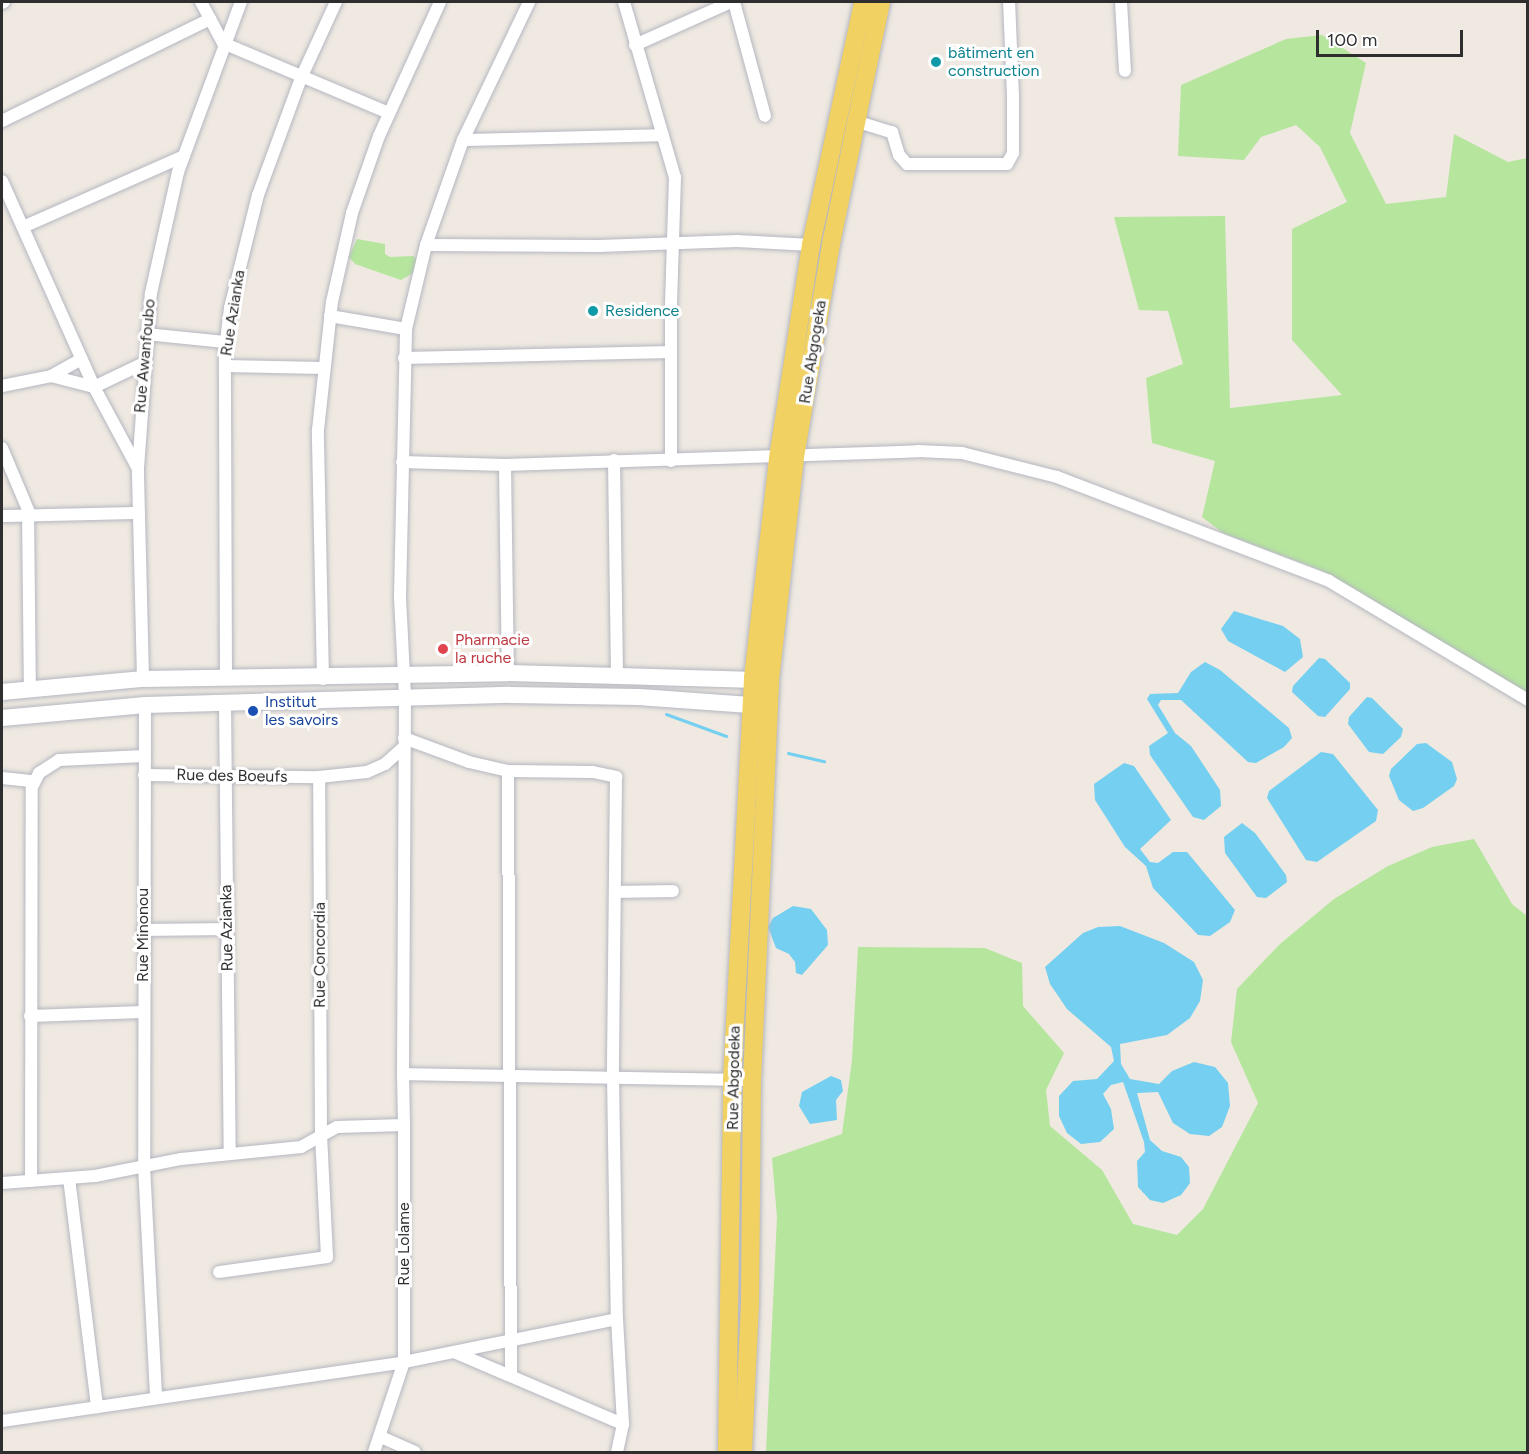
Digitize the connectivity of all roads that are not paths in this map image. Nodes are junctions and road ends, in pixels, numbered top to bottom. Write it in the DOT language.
graph roads {
  1 [pos="201,2"];
  2 [pos="241,2"];
  3 [pos="336,2"];
  4 [pos="440,2"];
  5 [pos="529,2"];
  6 [pos="624,2"];
  7 [pos="733,2"];
  8 [pos="863,2"];
  9 [pos="880,2"];
  10 [pos="1009,2"];
  11 [pos="1121,2"];
  12 [pos="210,19"];
  13 [pos="223,43"];
  14 [pos="635,45"];
  15 [pos="1125,71"];
  16 [pos="301,78"];
  17 [pos="389,113"];
  18 [pos="765,116"];
  19 [pos="2,121"];
  20 [pos="855,121"];
  21 [pos="663,135"];
  22 [pos="463,140"];
  23 [pos="184,156"];
  24 [pos="2,181"];
  25 [pos="23,227"];
  26 [pos="674,244"];
  27 [pos="426,245"];
  28 [pos="811,245"];
  29 [pos="330,316"];
  30 [pos="406,329"];
  31 [pos="146,334"];
  32 [pos="225,342"];
  33 [pos="670,352"];
  34 [pos="404,358"];
  35 [pos="82,359"];
  36 [pos="144,363"];
  37 [pos="225,366"];
  38 [pos="323,368"];
  39 [pos="51,376"];
  40 [pos="2,386"];
  41 [pos="94,387"];
  42 [pos="2,448"];
  43 [pos="787,458"];
  44 [pos="614,460"];
  45 [pos="671,461"];
  46 [pos="402,462"];
  47 [pos="505,465"];
  48 [pos="138,468"];
  49 [pos="139,513"];
  50 [pos="28,515"];
  51 [pos="2,516"];
  52 [pos="508,673"];
  53 [pos="404,675"];
  54 [pos="617,675"];
  55 [pos="143,679"];
  56 [pos="226,679"];
  57 [pos="323,679"];
  58 [pos="761,679"];
  59 [pos="30,688"];
  60 [pos="2,692"];
  61 [pos="405,696"];
  62 [pos="1527,700"];
  63 [pos="225,703"];
  64 [pos="145,705"];
  65 [pos="760,706"];
  66 [pos="2,718"];
  67 [pos="404,743"];
  68 [pos="144,756"];
  69 [pos="508,771"];
  70 [pos="144,775"];
  71 [pos="225,776"];
  72 [pos="319,777"];
  73 [pos="2,778"];
  74 [pos="33,782"];
  75 [pos="673,891"];
  76 [pos="615,892"];
  77 [pos="227,929"];
  78 [pos="143,930"];
  79 [pos="143,1012"];
  80 [pos="30,1016"];
  81 [pos="403,1074"];
  82 [pos="507,1075"];
  83 [pos="613,1076"];
  84 [pos="732,1080"];
  85 [pos="752,1080"];
  86 [pos="404,1125"];
  87 [pos="321,1134"];
  88 [pos="230,1153"];
  89 [pos="144,1166"];
  90 [pos="69,1178"];
  91 [pos="30,1180"];
  92 [pos="2,1183"];
  93 [pos="219,1272"];
  94 [pos="617,1319"];
  95 [pos="512,1338"];
  96 [pos="454,1352"];
  97 [pos="404,1362"];
  98 [pos="511,1376"];
  99 [pos="156,1398"];
  100 [pos="97,1407"];
  101 [pos="2,1421"];
  102 [pos="623,1424"];
  103 [pos="381,1437"];
  104 [pos="374,1452"];
  105 [pos="416,1452"];
  106 [pos="617,1452"];
  107 [pos="727,1452"];
  108 [pos="743,1452"];
  1 -- 12 [label="street"];
  2 -- 13 [label="street, Rue Awanfoubo"];
  3 -- 16 [label="street, Rue Azianka"];
  4 -- 17 [label="street"];
  5 -- 22 [label="street, Rue Lolame"];
  6 -- 14 [label="street"];
  7 -- 14 [label="street"];
  7 -- 18 [label="street"];
  8 -- 28 [label="main road, Rue Abgogeka"];
  9 -- 20 [label="main road, Rue Abgogeka"];
  10 -- 20 [label="street"];
  11 -- 15 [label="street"];
  12 -- 13 [label="street"];
  12 -- 19 [label="street"];
  13 -- 16 [label="street"];
  13 -- 23 [label="street, Rue Awanfoubo"];
  14 -- 21 [label="street"];
  16 -- 17 [label="street"];
  16 -- 32 [label="street, Rue Azianka"];
  17 -- 29 [label="street"];
  20 -- 43 [label="main road, Rue Abgogeka"];
  21 -- 22 [label="street"];
  21 -- 26 [label="street"];
  22 -- 27 [label="street, Rue Lolame"];
  23 -- 25 [label="street"];
  23 -- 31 [label="street, Rue Awanfoubo"];
  24 -- 25 [label="street"];
  25 -- 35 [label="street"];
  26 -- 27 [label="street"];
  26 -- 28 [label="street"];
  26 -- 33 [label="street"];
  27 -- 30 [label="street, Rue Lolame"];
  28 -- 43 [label="main road, Rue Abgogeka"];
  29 -- 30 [label="street"];
  29 -- 38 [label="street"];
  30 -- 34 [label="street, Rue Lolame"];
  31 -- 32 [label="street"];
  31 -- 36 [label="street, Rue Awanfoubo"];
  32 -- 37 [label="street, Rue Azianka"];
  33 -- 34 [label="street"];
  33 -- 45 [label="street"];
  34 -- 46 [label="street, Rue Lolame"];
  35 -- 39 [label="street"];
  35 -- 41 [label="street"];
  36 -- 41 [label="street"];
  36 -- 48 [label="street, Rue Awanfoubo"];
  37 -- 38 [label="street"];
  37 -- 56 [label="street, Rue Azianka"];
  38 -- 57 [label="street"];
  39 -- 40 [label="street"];
  39 -- 41 [label="street"];
  41 -- 48 [label="street"];
  42 -- 50 [label="street"];
  43 -- 45 [label="street"];
  43 -- 58 [label="main road, Rue Abgogeka"];
  43 -- 62 [label="street"];
  44 -- 45 [label="street"];
  44 -- 47 [label="street"];
  44 -- 54 [label="street"];
  46 -- 47 [label="street"];
  46 -- 53 [label="street, Rue Lolame"];
  47 -- 52 [label="street"];
  48 -- 49 [label="street, Rue Awanfoubo"];
  49 -- 50 [label="street"];
  49 -- 55 [label="street, Rue Awanfoubo"];
  50 -- 51 [label="street"];
  50 -- 59 [label="street"];
  52 -- 53 [label="main road"];
  52 -- 54 [label="main road"];
  53 -- 57 [label="main road"];
  53 -- 61 [label="street, Rue Lolame"];
  54 -- 58 [label="main road"];
  55 -- 56 [label="main road"];
  55 -- 59 [label="main road"];
  56 -- 57 [label="main road"];
  58 -- 65 [label="main road, Rue Abgogeka"];
  59 -- 60 [label="main road"];
  61 -- 63 [label="main road"];
  61 -- 65 [label="main road"];
  61 -- 67 [label="street, Rue Lolame"];
  63 -- 64 [label="main road"];
  63 -- 71 [label="street, Rue Azianka"];
  64 -- 66 [label="main road"];
  64 -- 68 [label="street, Rue Minonou"];
  65 -- 84 [label="main road, Rue Abgodeka"];
  65 -- 85 [label="main road, Rue Abgodeka"];
  67 -- 69 [label="street"];
  67 -- 72 [label="street, Rue des Boeufs"];
  67 -- 81 [label="street, Rue Lolame"];
  68 -- 70 [label="street, Rue Minonou"];
  68 -- 74 [label="street"];
  69 -- 76 [label="street"];
  69 -- 82 [label="street"];
  70 -- 71 [label="street, Rue des Boeufs"];
  70 -- 78 [label="street, Rue Minonou"];
  71 -- 72 [label="street, Rue des Boeufs"];
  71 -- 77 [label="street, Rue Azianka"];
  72 -- 87 [label="street, Rue Concordia"];
  73 -- 74 [label="street"];
  74 -- 80 [label="street"];
  75 -- 76 [label="street"];
  76 -- 83 [label="street"];
  77 -- 78 [label="street"];
  77 -- 88 [label="street, Rue Azianka"];
  78 -- 79 [label="street, Rue Minonou"];
  79 -- 80 [label="street"];
  79 -- 89 [label="street, Rue Minonou"];
  80 -- 91 [label="street"];
  81 -- 82 [label="street"];
  81 -- 86 [label="street, Rue Lolame"];
  82 -- 83 [label="street"];
  82 -- 95 [label="street"];
  83 -- 84 [label="street"];
  83 -- 94 [label="street"];
  84 -- 85 [label="street"];
  84 -- 107 [label="main road, Rue Abgodeka"];
  85 -- 108 [label="main road, Rue Abgodeka"];
  86 -- 87 [label="street"];
  86 -- 97 [label="street, Rue Lolame"];
  87 -- 88 [label="street"];
  87 -- 93 [label="street, Rue Concordia"];
  88 -- 89 [label="street"];
  89 -- 90 [label="street"];
  89 -- 99 [label="street, Rue Minonou"];
  90 -- 91 [label="street"];
  90 -- 100 [label="street"];
  91 -- 92 [label="street"];
  94 -- 95 [label="street"];
  94 -- 102 [label="street"];
  95 -- 96 [label="street"];
  95 -- 98 [label="street"];
  96 -- 97 [label="street"];
  96 -- 98 [label="street"];
  97 -- 99 [label="street"];
  97 -- 103 [label="street, Rue Lolame"];
  98 -- 102 [label="street"];
  99 -- 100 [label="street"];
  100 -- 101 [label="street"];
  102 -- 106 [label="street"];
  103 -- 104 [label="street, Rue Lolame"];
  103 -- 105 [label="street"];
}
